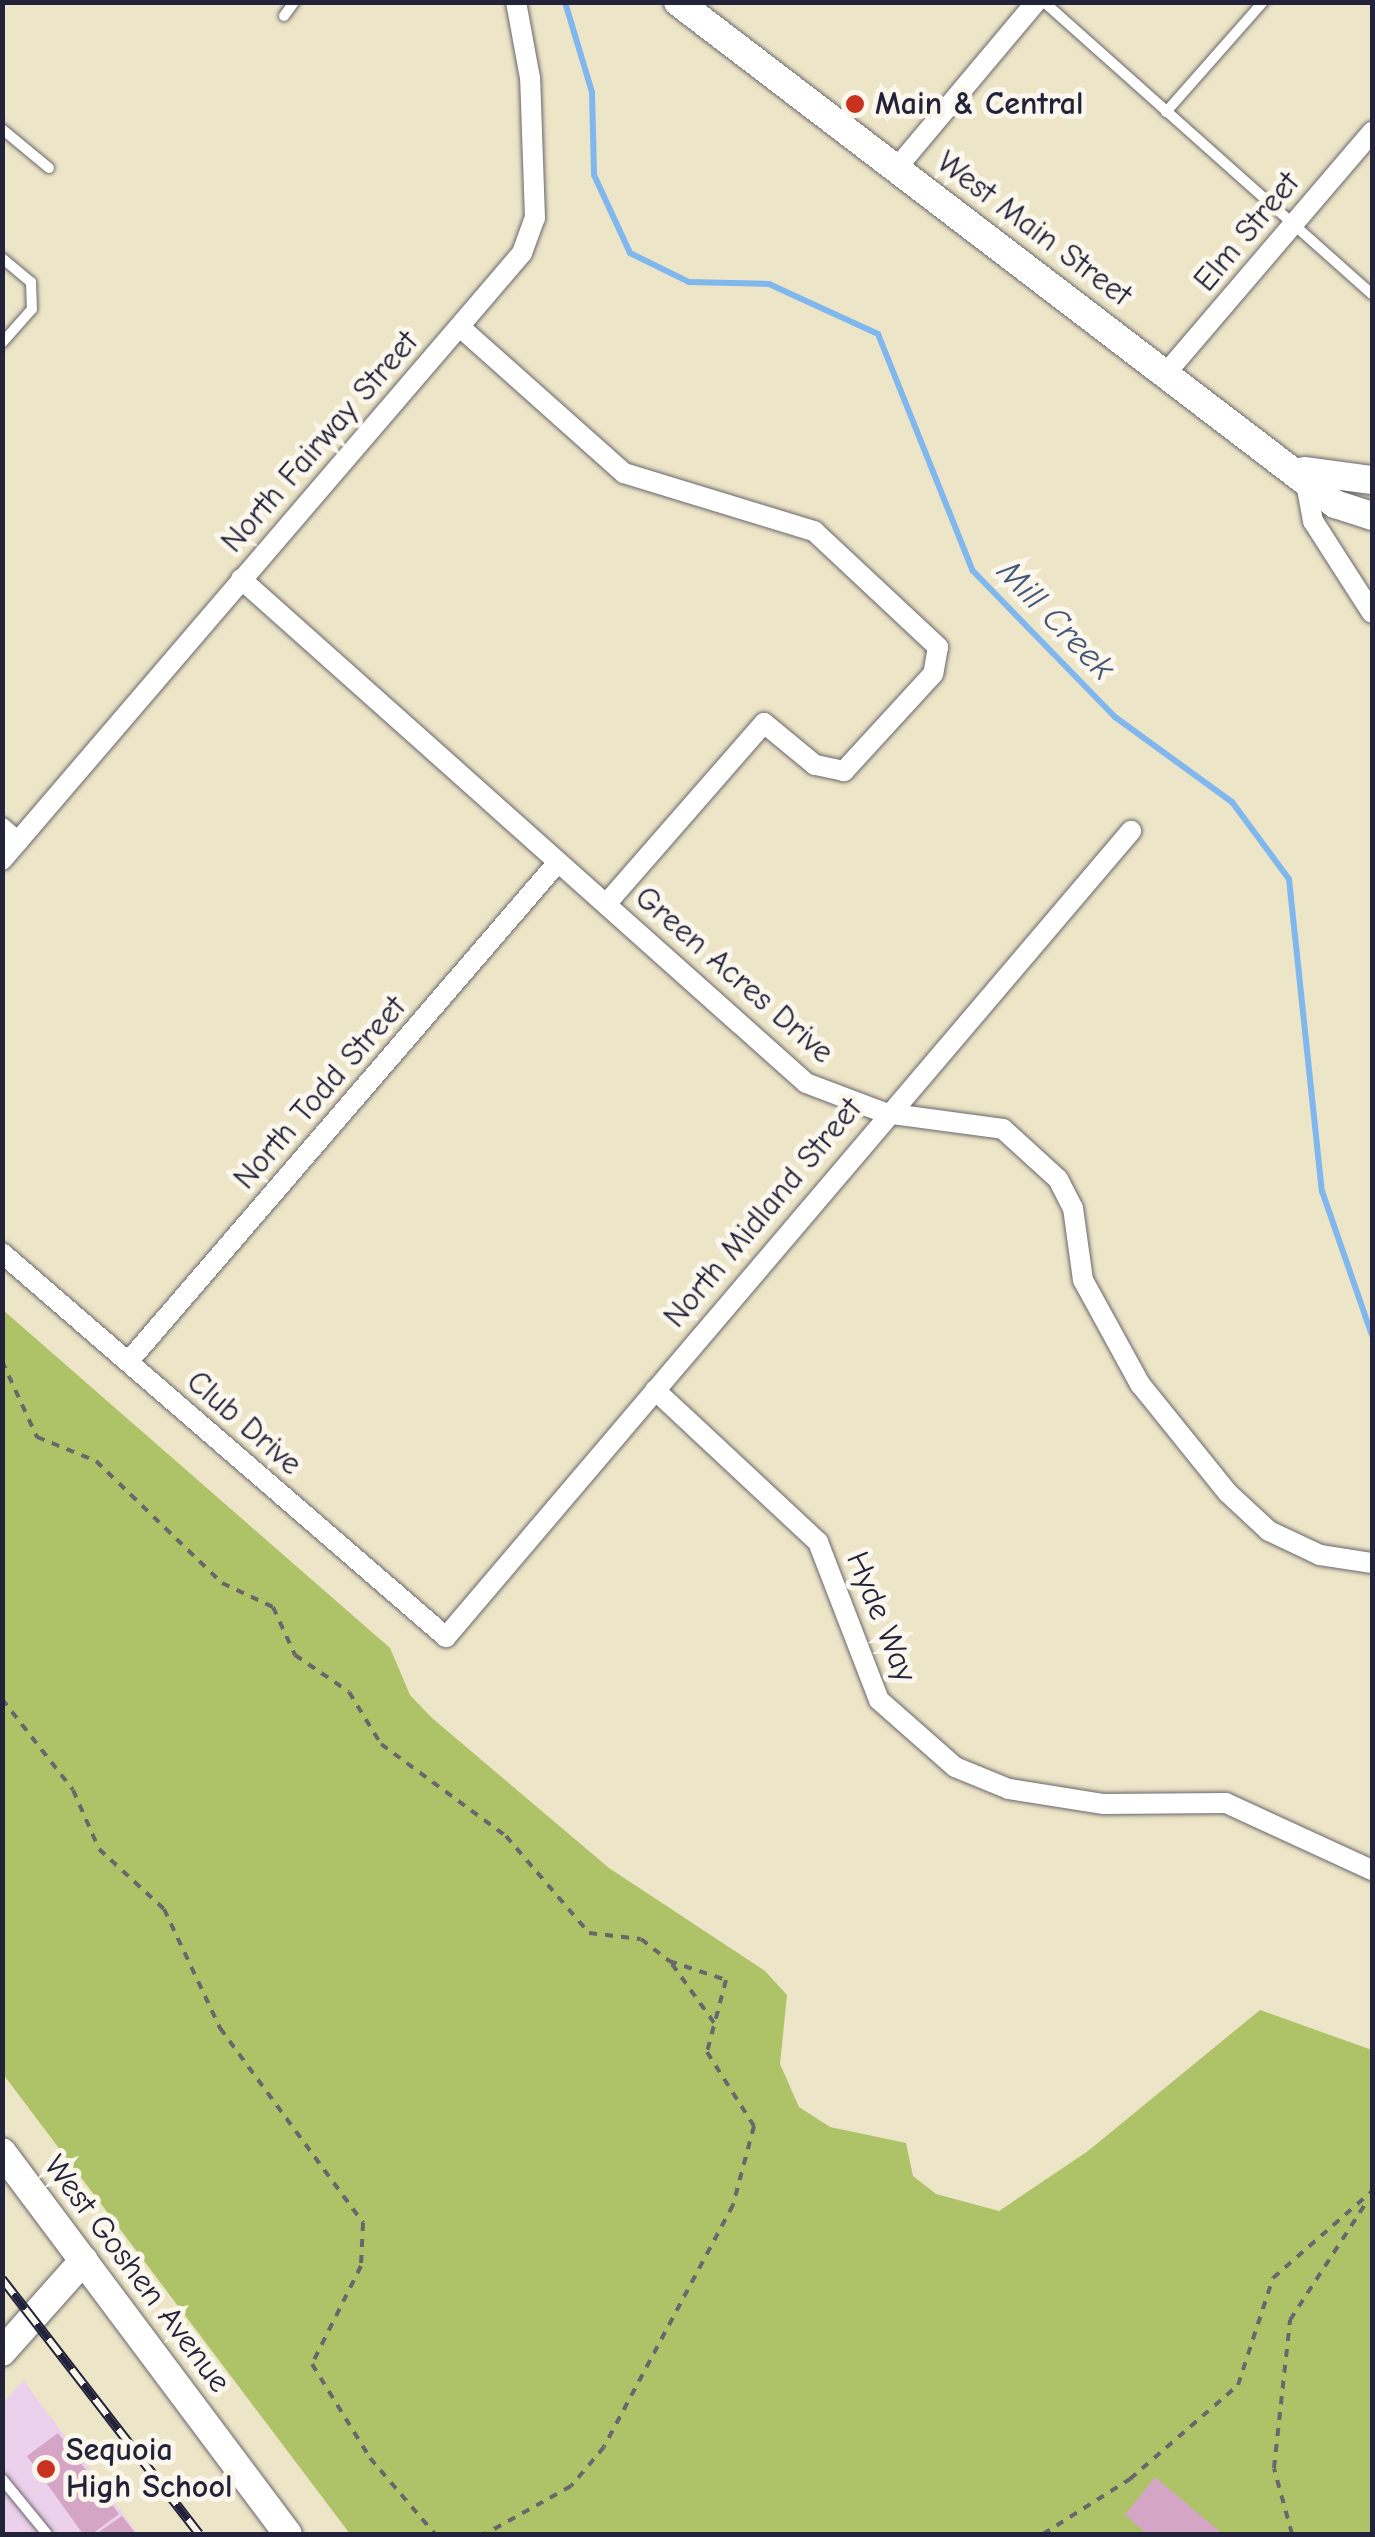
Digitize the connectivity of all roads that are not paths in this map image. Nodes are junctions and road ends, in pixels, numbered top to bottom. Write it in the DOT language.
graph roads {
  1 [pos="294,2"];
  2 [pos="678,2"];
  3 [pos="1036,2"];
  4 [pos="1044,2"];
  5 [pos="1263,2"];
  6 [pos="517,4"];
  7 [pos="284,16"];
  8 [pos="1166,112"];
  9 [pos="2,129"];
  10 [pos="1372,132"];
  11 [pos="48,168"];
  12 [pos="895,170"];
  13 [pos="1291,226"];
  14 [pos="2,258"];
  15 [pos="1372,294"];
  16 [pos="460,326"];
  17 [pos="2,343"];
  18 [pos="1167,372"];
  19 [pos="1304,472"];
  20 [pos="1372,480"];
  21 [pos="1372,516"];
  22 [pos="241,579"];
  23 [pos="1372,613"];
  24 [pos="1131,830"];
  25 [pos="10,835"];
  26 [pos="2,860"];
  27 [pos="558,862"];
  28 [pos="606,904"];
  29 [pos="885,1113"];
  30 [pos="2,1253"];
  31 [pos="128,1362"];
  32 [pos="655,1390"];
  33 [pos="1372,1562"];
  34 [pos="446,1637"];
  35 [pos="1372,1870"];
  36 [pos="2,2152"];
  37 [pos="84,2260"];
  38 [pos="2,2352"];
  39 [pos="2,2479"];
  40 [pos="47,2534"];
  41 [pos="288,2534"];
  1 -- 7 [label="lane"];
  2 -- 12 [label="street, West Main Street"];
  3 -- 12 [label="street"];
  4 -- 8 [label="lane"];
  5 -- 8 [label="lane"];
  6 -- 16 [label="street, North Fairway Street"];
  8 -- 13 [label="lane"];
  9 -- 11 [label="lane"];
  10 -- 13 [label="street, Elm Street"];
  12 -- 18 [label="street, West Main Street"];
  13 -- 15 [label="lane"];
  13 -- 18 [label="street, Elm Street"];
  14 -- 17 [label="lane"];
  16 -- 22 [label="street, North Fairway Street"];
  16 -- 28 [label="street"];
  18 -- 19 [label="street, West Main Street"];
  19 -- 20 [label="street, West Main Street"];
  19 -- 21 [label="street, West Main Street"];
  19 -- 23 [label="street"];
  22 -- 25 [label="street, North Fairway Street"];
  22 -- 27 [label="street, Green Acres Drive"];
  24 -- 29 [label="street, North Midland Street"];
  25 -- 26 [label="street, North Fairway Street"];
  27 -- 28 [label="street, Green Acres Drive"];
  27 -- 31 [label="street, North Todd Street"];
  28 -- 29 [label="street, Green Acres Drive"];
  29 -- 32 [label="street, North Midland Street"];
  29 -- 33 [label="street, Green Acres Drive"];
  30 -- 31 [label="street, Club Drive"];
  31 -- 34 [label="street, Club Drive"];
  32 -- 34 [label="street, North Midland Street"];
  32 -- 35 [label="street, Hyde Way"];
  36 -- 37 [label="street, West Goshen Avenue"];
  37 -- 38 [label="street"];
  37 -- 41 [label="street, West Goshen Avenue"];
  39 -- 40 [label="lane"];
}
